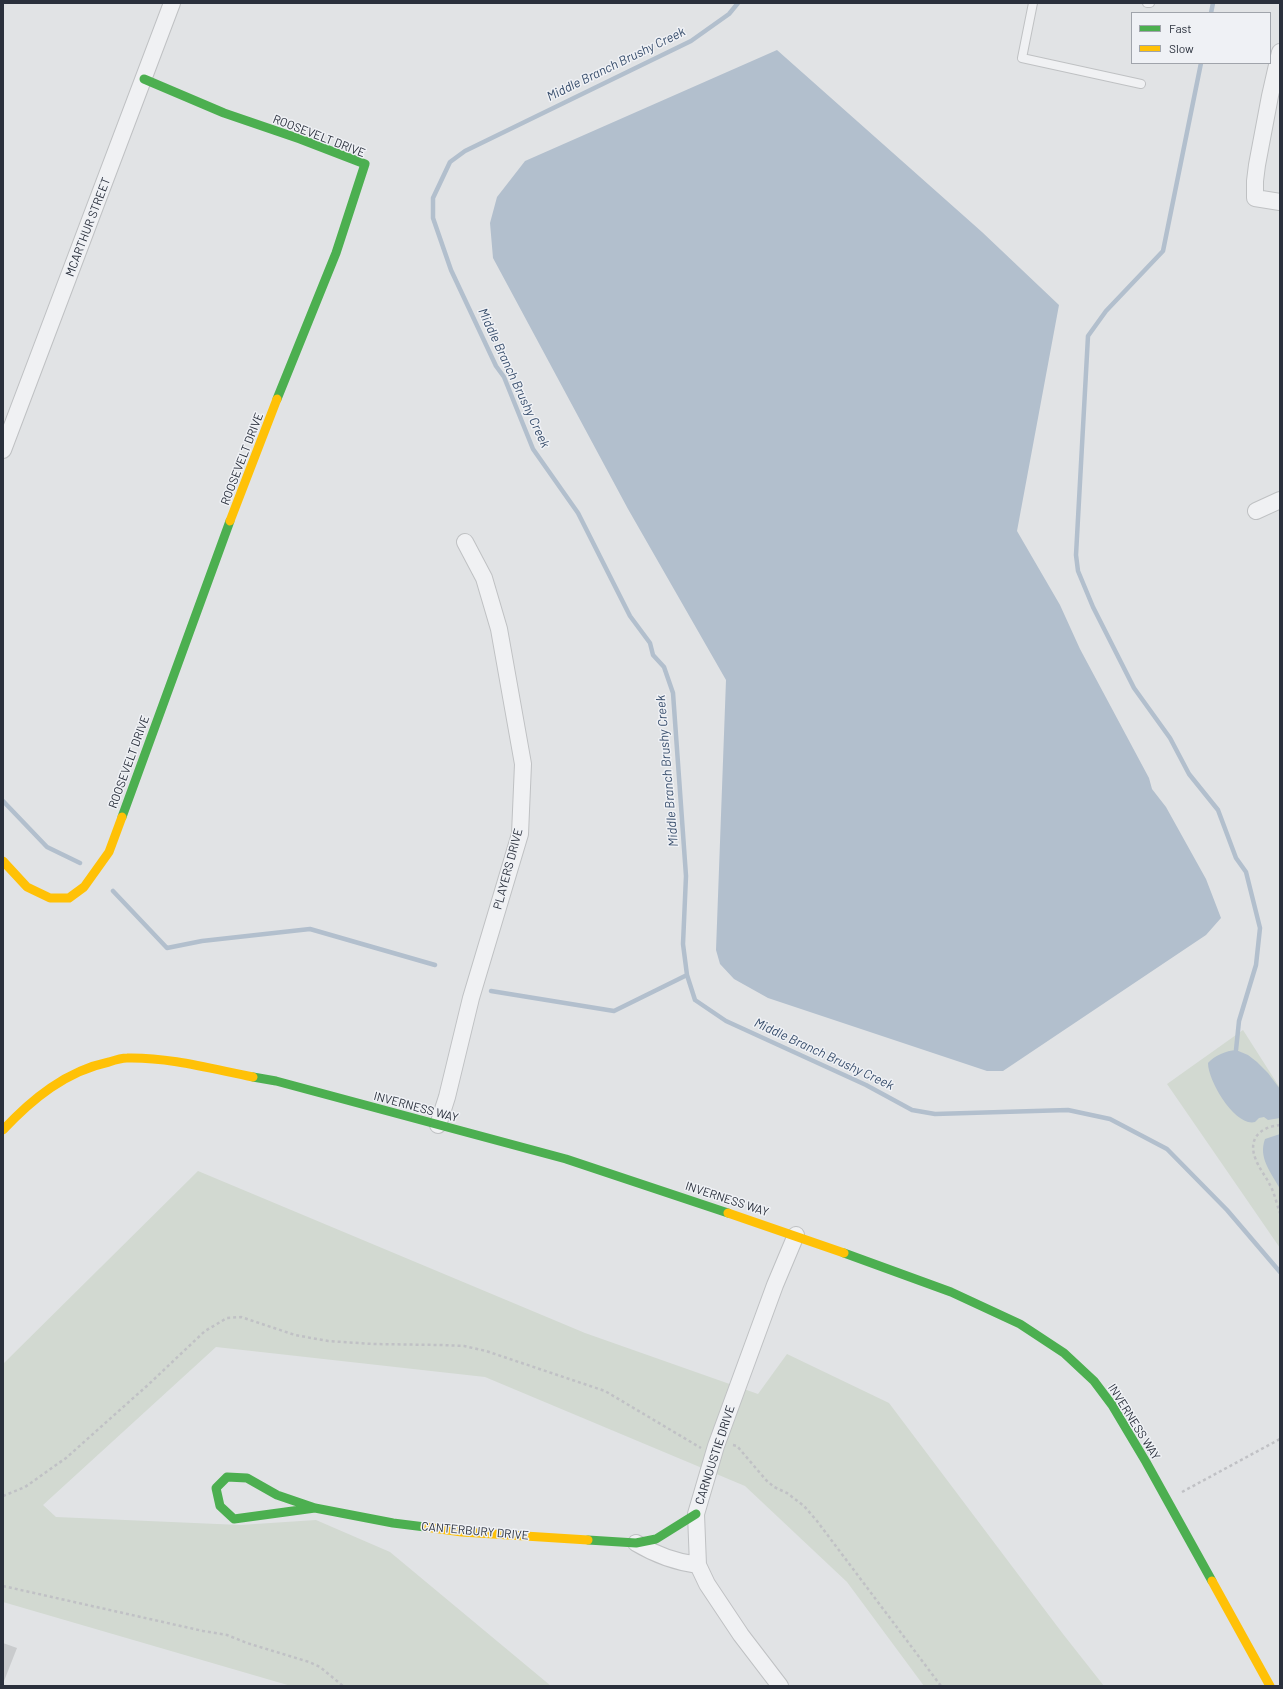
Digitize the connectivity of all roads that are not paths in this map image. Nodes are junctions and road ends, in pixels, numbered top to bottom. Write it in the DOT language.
graph roads {
  1 [pos="172,3"];
  2 [pos="1033,3"];
  3 [pos="1147,3"];
  4 [pos="1150,3"];
  5 [pos="1280,52"];
  6 [pos="144,79"];
  7 [pos="1141,84"];
  8 [pos="1280,202"];
  9 [pos="3,450"];
  10 [pos="1280,500"];
  11 [pos="1256,512"];
  12 [pos="466,542"];
  13 [pos="3,861"];
  14 [pos="438,1125"];
  15 [pos="3,1130"];
  16 [pos="796,1235"];
  17 [pos="315,1508"];
  18 [pos="696,1514"];
  19 [pos="636,1543"];
  20 [pos="698,1566"];
  21 [pos="780,1686"];
  22 [pos="1270,1686"];
  1 -- 6 [label="street, MCARTHUR STREET"];
  2 -- 7 [label="lane"];
  3 -- 4 [label="lane"];
  5 -- 8 [label="street"];
  6 -- 9 [label="street, MCARTHUR STREET"];
  6 -- 13 [label="street, ROOSEVELT DRIVE"];
  10 -- 11 [label="street"];
  12 -- 14 [label="street, PLAYERS DRIVE"];
  14 -- 15 [label="street, INVERNESS WAY"];
  14 -- 16 [label="street, INVERNESS WAY"];
  16 -- 18 [label="street, CARNOUSTIE DRIVE"];
  16 -- 22 [label="street, INVERNESS WAY"];
  17 -- 17 [label="street, CANTERBURY DRIVE"];
  17 -- 19 [label="street, CANTERBURY DRIVE"];
  18 -- 19 [label="street, CANTERBURY DRIVE"];
  18 -- 20 [label="street, CARNOUSTIE DRIVE"];
  19 -- 20 [label="street, CANTERBURY DRIVE"];
  20 -- 21 [label="street, CARNOUSTIE DRIVE"];
}
